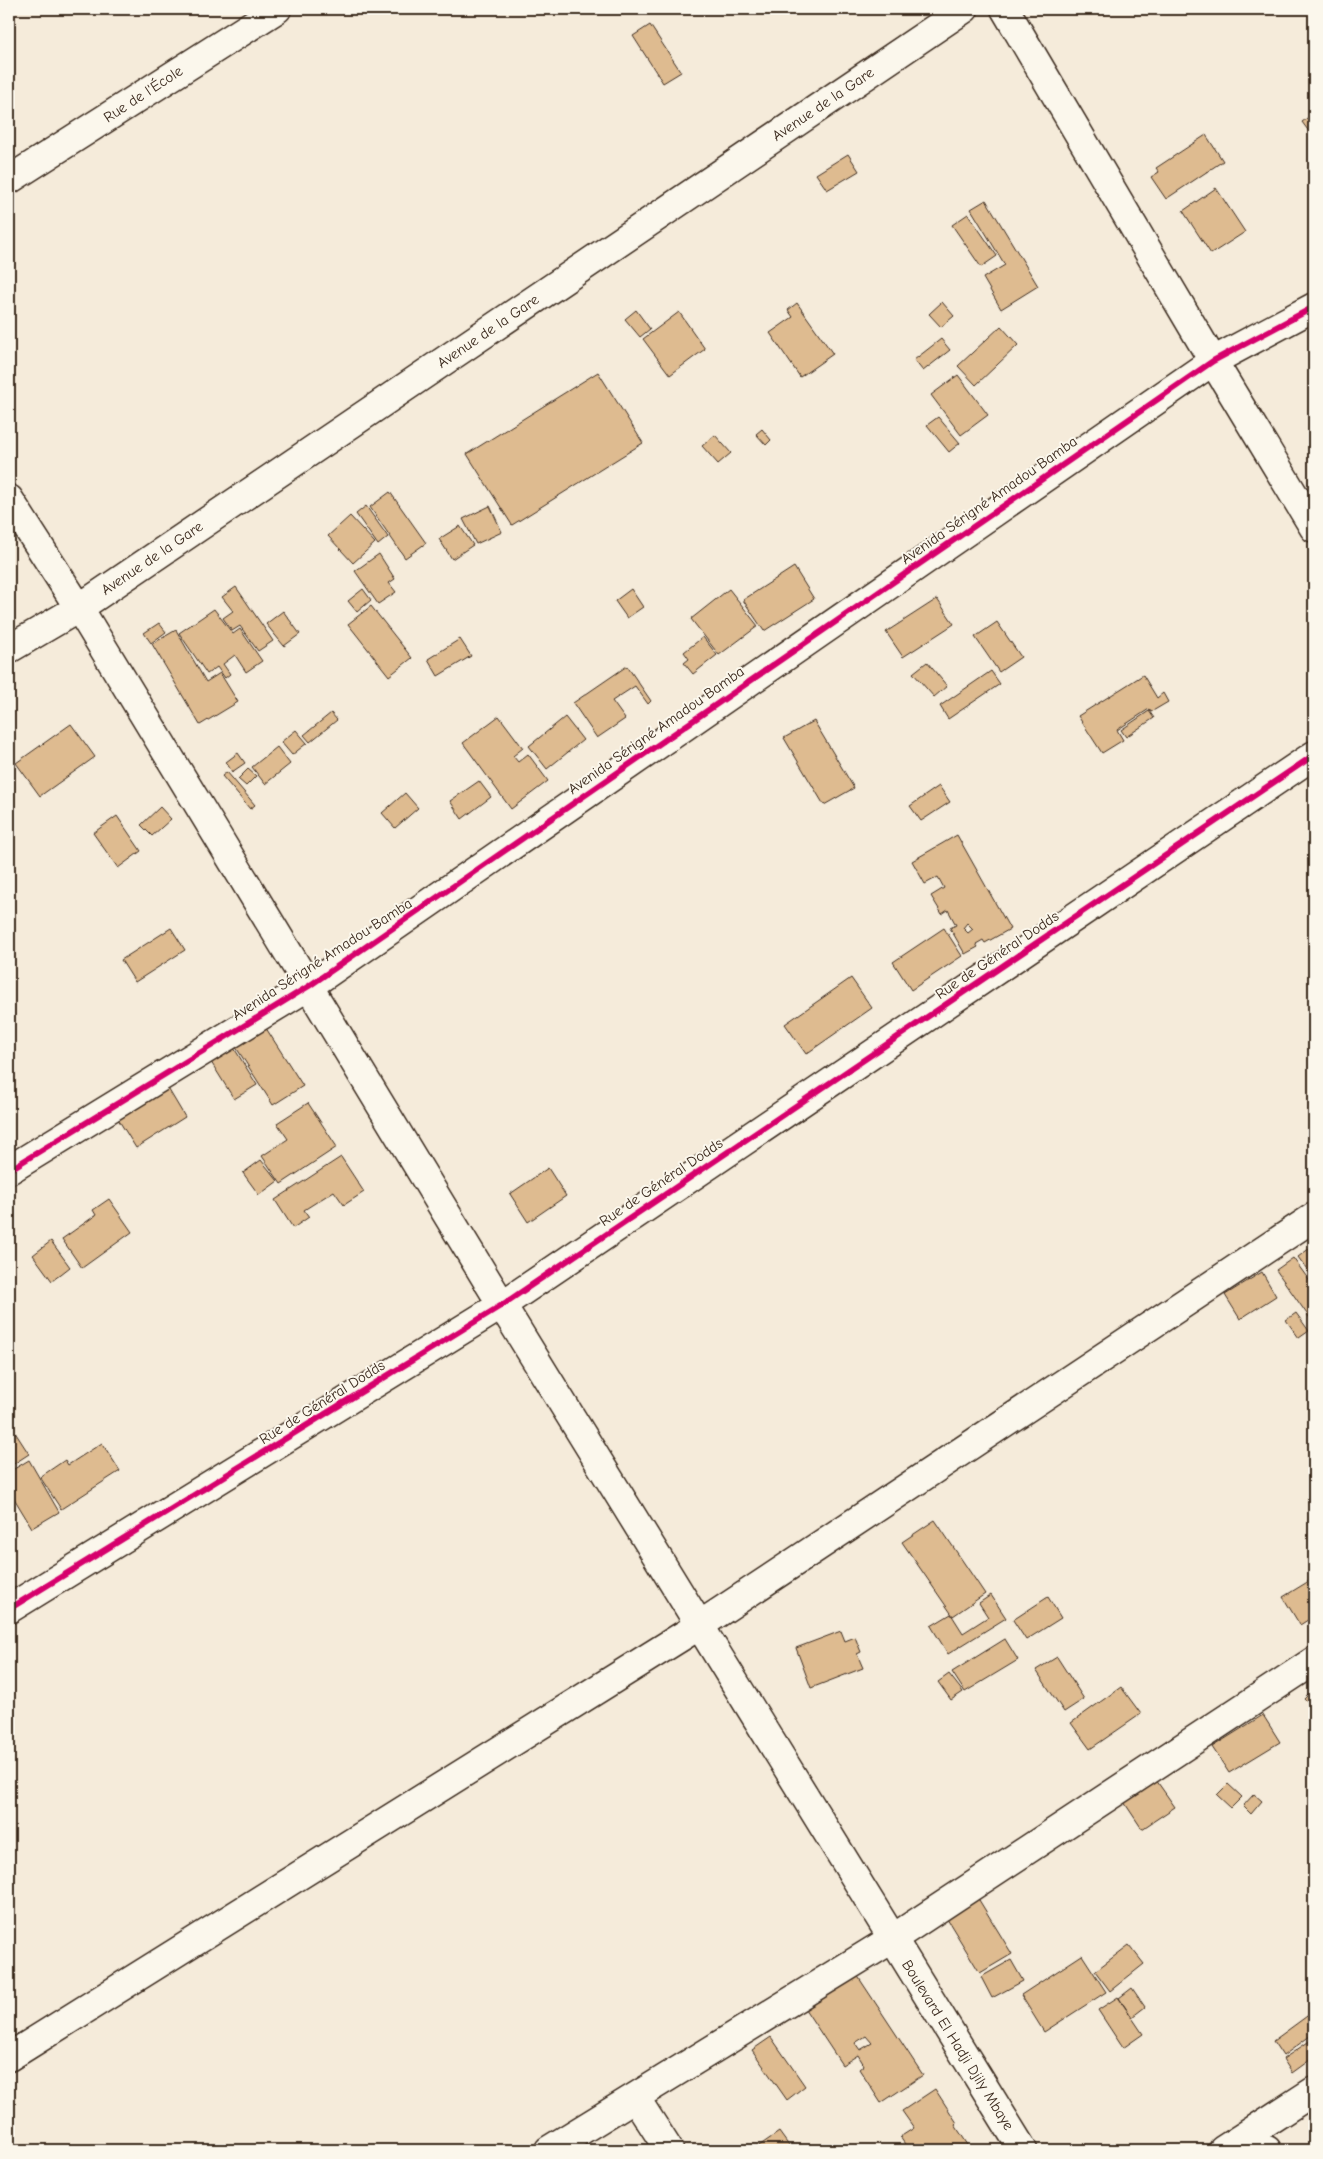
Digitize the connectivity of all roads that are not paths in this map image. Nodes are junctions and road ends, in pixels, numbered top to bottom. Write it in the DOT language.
graph roads {
  1 [pos="276,9"];
  2 [pos="964,9"];
  3 [pos="1004,9"];
  4 [pos="9,180"];
  5 [pos="1314,307"];
  6 [pos="1213,361"];
  7 [pos="9,499"];
  8 [pos="1314,528"];
  9 [pos="79,608"];
  10 [pos="9,649"];
  11 [pos="1314,755"];
  12 [pos="309,986"];
  13 [pos="9,1170"];
  14 [pos="1314,1217"];
  15 [pos="502,1305"];
  16 [pos="9,1609"];
  17 [pos="700,1625"];
  18 [pos="1314,1661"];
  19 [pos="892,1940"];
  20 [pos="9,2057"];
  21 [pos="1314,2091"];
  22 [pos="635,2097"];
  23 [pos="1232,2146"];
  24 [pos="549,2150"];
  25 [pos="668,2150"];
  26 [pos="1023,2150"];
  27 [pos="1267,2150"];
  1 -- 4 [label="street, Rue de l'École"];
  2 -- 9 [label="street, Avenue de la Gare"];
  3 -- 6 [label="street"];
  5 -- 6 [label="street, Avenida Sérigné Amadou Bamba"];
  6 -- 8 [label="street"];
  6 -- 12 [label="street, Avenida Sérigné Amadou Bamba"];
  7 -- 9 [label="street, Boulevard El Hadji Djily Mbaye"];
  9 -- 10 [label="street, Avenue de la Gare"];
  9 -- 12 [label="street, Boulevard El Hadji Djily Mbaye"];
  11 -- 15 [label="street, Rue de Général Dodds"];
  12 -- 13 [label="street, Avenida Sérigné Amadou Bamba"];
  12 -- 15 [label="street, Boulevard El Hadji Djily Mbaye"];
  14 -- 17 [label="street"];
  15 -- 16 [label="street, Rue de Général Dodds"];
  15 -- 17 [label="street, Boulevard El Hadji Djily Mbaye"];
  17 -- 19 [label="street, Boulevard El Hadji Djily Mbaye"];
  17 -- 20 [label="street"];
  18 -- 19 [label="street"];
  19 -- 22 [label="street"];
  19 -- 26 [label="street, Boulevard El Hadji Djily Mbaye"];
  21 -- 23 [label="street"];
  22 -- 24 [label="street"];
  22 -- 25 [label="street"];
  23 -- 27 [label="street"];
}
